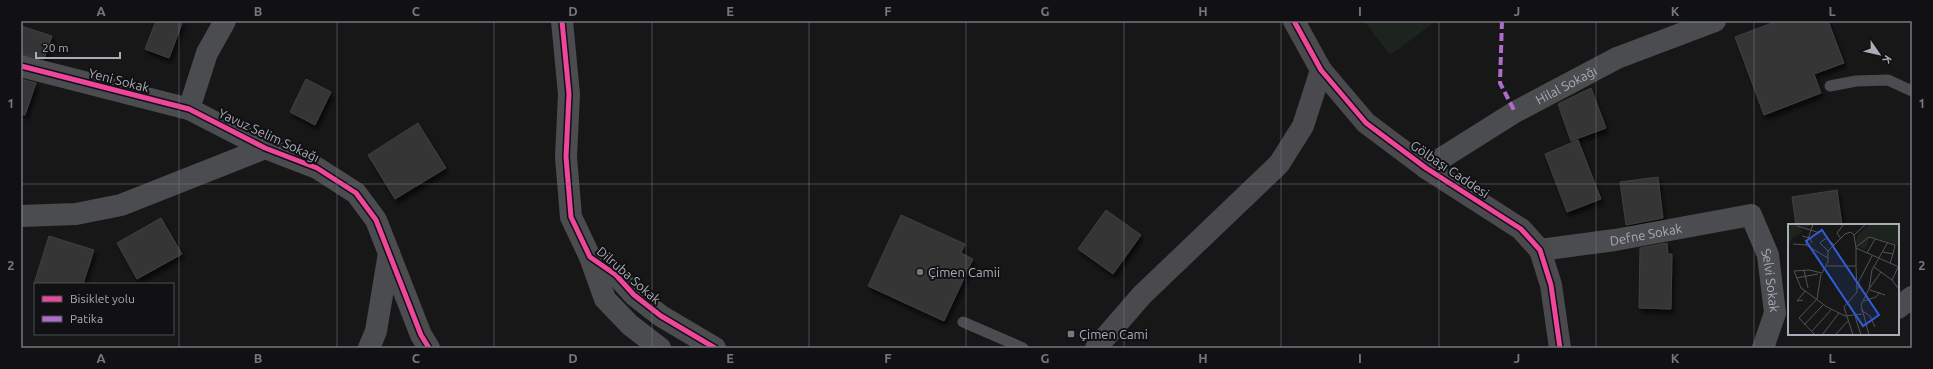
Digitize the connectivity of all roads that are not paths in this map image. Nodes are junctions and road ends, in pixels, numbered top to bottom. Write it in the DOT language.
graph roads {
  1 [pos="225,21"];
  2 [pos="562,21"];
  3 [pos="1294,21"];
  4 [pos="1715,21"];
  5 [pos="21,66"];
  6 [pos="1321,70"];
  7 [pos="1830,86"];
  8 [pos="1912,91"];
  9 [pos="189,109"];
  10 [pos="265,148"];
  11 [pos="1426,168"];
  12 [pos="1751,215"];
  13 [pos="21,216"];
  14 [pos="1540,250"];
  15 [pos="389,253"];
  16 [pos="590,257"];
  17 [pos="1912,297"];
  18 [pos="1899,307"];
  19 [pos="963,322"];
  20 [pos="369,348"];
  21 [pos="428,348"];
  22 [pos="660,348"];
  23 [pos="715,348"];
  24 [pos="1023,348"];
  25 [pos="1096,348"];
  26 [pos="1560,348"];
  27 [pos="1763,348"];
  1 -- 9 [label="street"];
  2 -- 16 [label="street, Dilruba Sokak"];
  3 -- 6 [label="street, Gölbaşı Caddesi"];
  4 -- 11 [label="street, Hilal Sokağı"];
  5 -- 9 [label="street, Yeni Sokak"];
  6 -- 11 [label="street, Gölbaşı Caddesi"];
  6 -- 25 [label="street"];
  7 -- 8 [label="lane"];
  9 -- 10 [label="street, Yavuz Selim Sokağı"];
  10 -- 13 [label="street"];
  10 -- 15 [label="street, Yavuz Selim Sokağı"];
  11 -- 14 [label="street, Gölbaşı Caddesi"];
  12 -- 14 [label="street, Defne Sokak"];
  12 -- 27 [label="street, Selvi Sokak"];
  14 -- 26 [label="street, Gölbaşı Caddesi"];
  15 -- 20 [label="street"];
  15 -- 21 [label="street, Yavuz Selim Sokağı"];
  16 -- 22 [label="street"];
  16 -- 23 [label="street, Dilruba Sokak"];
  17 -- 18 [label="street"];
  19 -- 24 [label="lane"];
}
